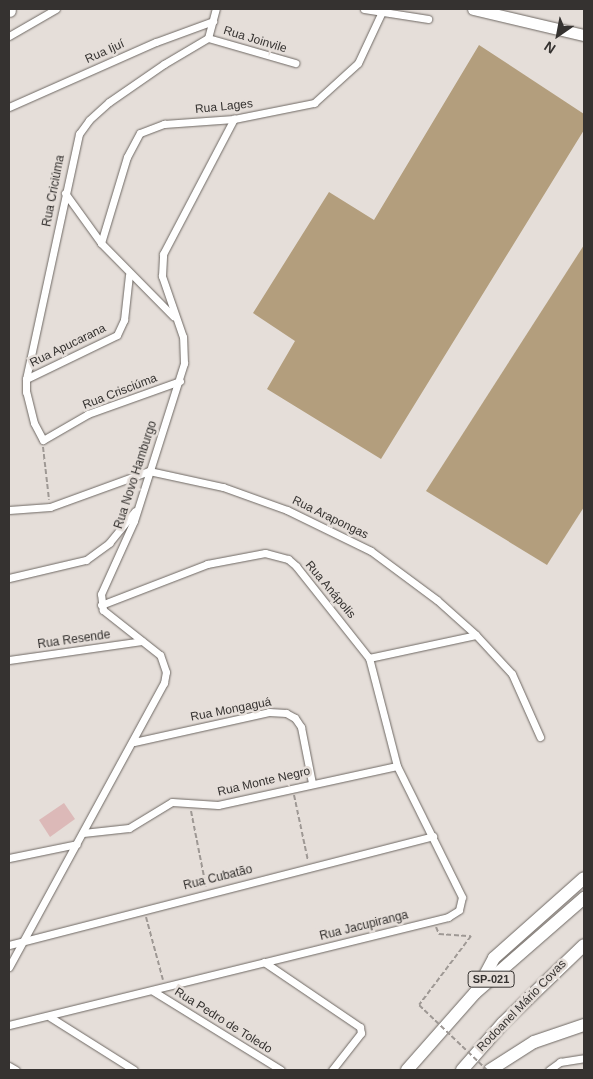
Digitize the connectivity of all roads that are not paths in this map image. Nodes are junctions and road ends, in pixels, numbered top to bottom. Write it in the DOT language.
graph roads {
  1 [pos="56,9"];
  2 [pos="216,9"];
  3 [pos="364,9"];
  4 [pos="473,9"];
  5 [pos="381,14"];
  6 [pos="428,19"];
  7 [pos="213,21"];
  8 [pos="584,35"];
  9 [pos="9,36"];
  10 [pos="208,38"];
  11 [pos="295,64"];
  12 [pos="9,108"];
  13 [pos="234,118"];
  14 [pos="65,193"];
  15 [pos="101,243"];
  16 [pos="129,275"];
  17 [pos="176,318"];
  18 [pos="26,379"];
  19 [pos="180,381"];
  20 [pos="43,440"];
  21 [pos="149,471"];
  22 [pos="138,507"];
  23 [pos="9,510"];
  24 [pos="9,578"];
  25 [pos="101,604"];
  26 [pos="476,634"];
  27 [pos="142,641"];
  28 [pos="368,658"];
  29 [pos="9,660"];
  30 [pos="540,737"];
  31 [pos="134,742"];
  32 [pos="397,766"];
  33 [pos="312,783"];
  34 [pos="83,833"];
  35 [pos="433,836"];
  36 [pos="77,844"];
  37 [pos="9,858"];
  38 [pos="584,878"];
  39 [pos="584,898"];
  40 [pos="23,942"];
  41 [pos="9,945"];
  42 [pos="584,945"];
  43 [pos="264,962"];
  44 [pos="9,967"];
  45 [pos="153,991"];
  46 [pos="475,993"];
  47 [pos="50,1017"];
  48 [pos="9,1025"];
  49 [pos="584,1025"];
  50 [pos="584,1058"];
  51 [pos="9,1066"];
  52 [pos="16,1070"];
  53 [pos="134,1070"];
  54 [pos="281,1070"];
  55 [pos="332,1070"];
  56 [pos="407,1070"];
  57 [pos="462,1070"];
  58 [pos="488,1070"];
  59 [pos="549,1070"];
  1 -- 9 [label="street"];
  2 -- 7 [label="street"];
  3 -- 5 [label="street"];
  4 -- 8 [label="main road"];
  5 -- 6 [label="street"];
  5 -- 13 [label="street, Rua Lages"];
  7 -- 10 [label="street"];
  7 -- 12 [label="street, Rua Ijuí"];
  10 -- 11 [label="street, Rua Joinvile"];
  10 -- 14 [label="street, Rua Criciúma"];
  13 -- 15 [label="street, Rua Lages"];
  13 -- 17 [label="street, Rua Novo Hamburgo"];
  14 -- 15 [label="street"];
  14 -- 18 [label="street, Rua Criciúma"];
  15 -- 16 [label="street"];
  16 -- 17 [label="street"];
  16 -- 18 [label="street, Rua Apucarana"];
  17 -- 19 [label="street, Rua Novo Hamburgo"];
  18 -- 20 [label="street, Rua Criciúma"];
  19 -- 20 [label="street, Rua Crisciúma"];
  19 -- 21 [label="street, Rua Novo Hamburgo"];
  21 -- 22 [label="street, Rua Novo Hamburgo"];
  21 -- 23 [label="street"];
  21 -- 26 [label="street, Rua Arapongas"];
  22 -- 24 [label="street"];
  22 -- 25 [label="street, Rua Novo Hamburgo"];
  25 -- 27 [label="street"];
  25 -- 28 [label="street, Rua Anápolis"];
  26 -- 28 [label="street"];
  26 -- 30 [label="street, Rua Arapongas"];
  27 -- 29 [label="street, Rua Resende"];
  27 -- 31 [label="street"];
  28 -- 32 [label="street, Rua Jacupiranga"];
  31 -- 33 [label="street, Rua Mongaguá"];
  31 -- 34 [label="street"];
  32 -- 33 [label="street, Rua Monte Negro"];
  32 -- 35 [label="street, Rua Jacupiranga"];
  33 -- 34 [label="street, Rua Monte Negro"];
  34 -- 36 [label="street"];
  35 -- 40 [label="street, Rua Cubatão"];
  35 -- 43 [label="street, Rua Jacupiranga"];
  36 -- 37 [label="street"];
  36 -- 40 [label="street"];
  38 -- 46 [label="highway"];
  39 -- 46 [label="highway, SP-021"];
  40 -- 41 [label="street, Rua Cubatão"];
  40 -- 44 [label="street"];
  42 -- 57 [label="highway, Rodoanel Mário Covas / SP-021"];
  43 -- 45 [label="street, Rua Jacupiranga"];
  43 -- 55 [label="street"];
  45 -- 47 [label="street, Rua Jacupiranga"];
  45 -- 54 [label="street, Rua Pedro de Toledo"];
  46 -- 56 [label="highway, SP-021"];
  47 -- 48 [label="street, Rua Jacupiranga"];
  47 -- 53 [label="street"];
  49 -- 58 [label="highway"];
  50 -- 59 [label="street"];
  51 -- 52 [label="street"];
}
